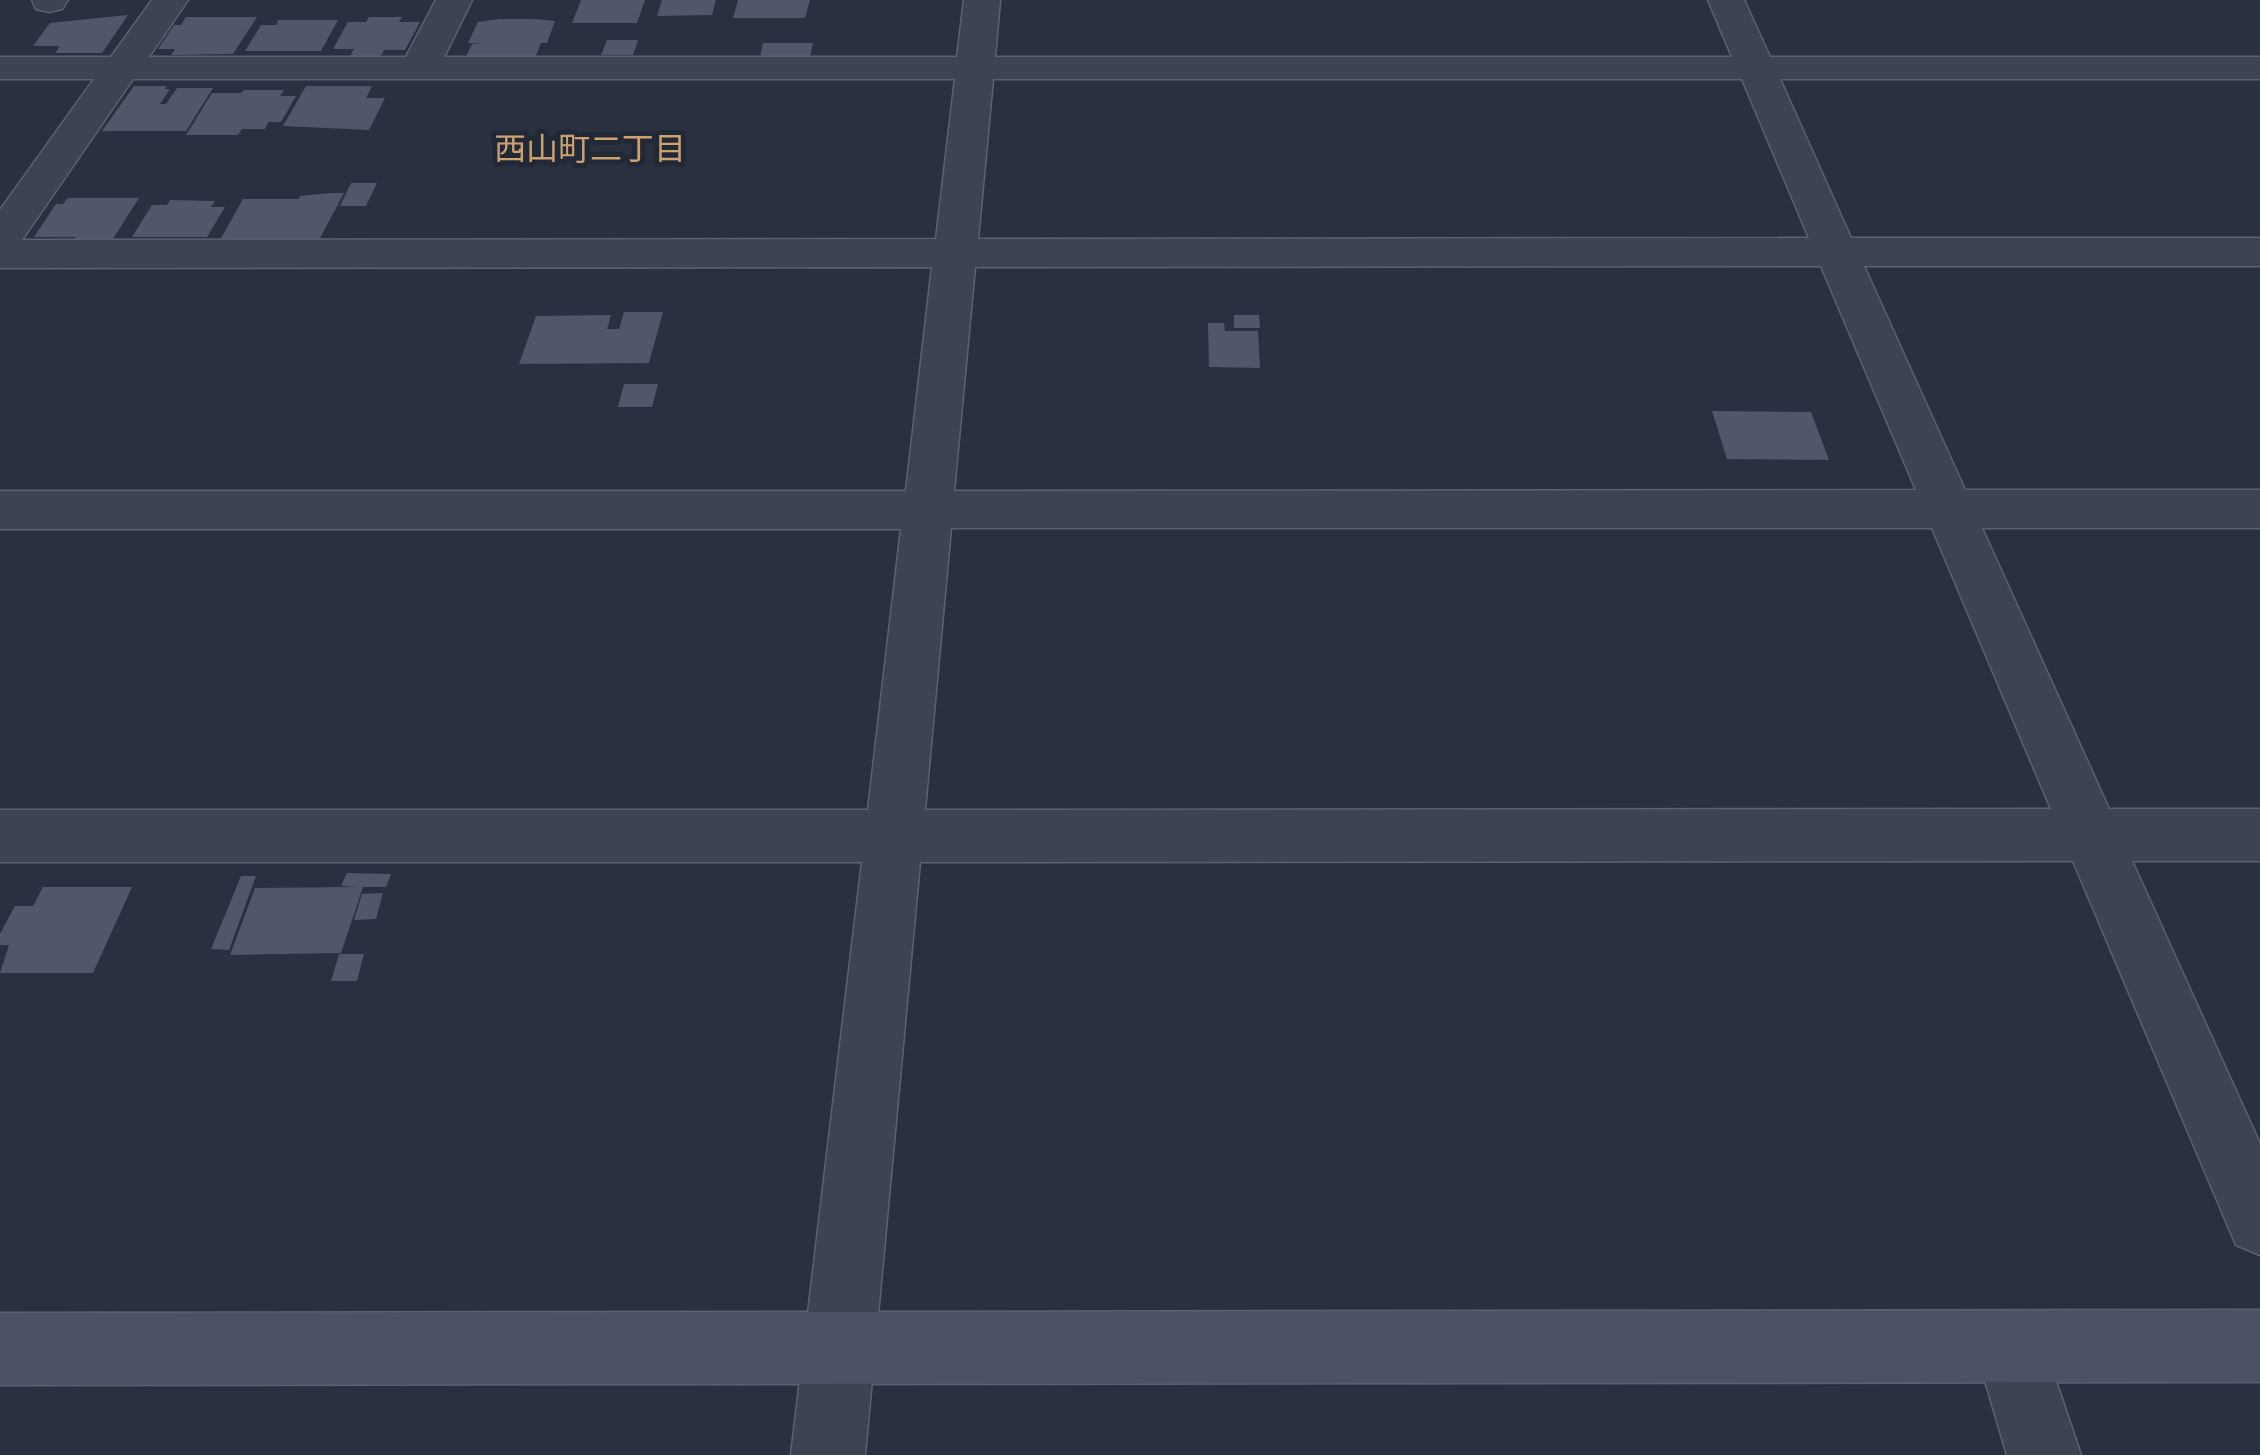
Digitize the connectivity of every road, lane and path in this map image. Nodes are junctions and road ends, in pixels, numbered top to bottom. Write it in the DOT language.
graph roads {
  1 [pos="170,0"];
  2 [pos="454,0"];
  3 [pos="982,0"];
  4 [pos="1726,0"];
  5 [pos="0,68"];
  6 [pos="2260,68"];
  7 [pos="1756,69"];
  8 [pos="120,70"];
  9 [pos="418,70"];
  10 [pos="974,70"];
  11 [pos="0,240"];
  12 [pos="1838,252"];
  13 [pos="2260,252"];
  14 [pos="954,253"];
  15 [pos="0,254"];
  16 [pos="2260,509"];
  17 [pos="0,510"];
  18 [pos="1947,510"];
  19 [pos="929,511"];
  20 [pos="895,834"];
  21 [pos="2090,835"];
  22 [pos="2260,835"];
  23 [pos="0,836"];
  24 [pos="2260,1221"];
  25 [pos="2260,1346"];
  26 [pos="2011,1347"];
  27 [pos="0,1349"];
  28 [pos="839,1350"];
  29 [pos="828,1455"];
  30 [pos="2044,1455"];
  1 -- 8 [label="street"];
  2 -- 9 [label="street"];
  3 -- 10 [label="street"];
  4 -- 7 [label="street"];
  5 -- 8 [label="street"];
  6 -- 7 [label="street"];
  7 -- 10 [label="street"];
  7 -- 12 [label="street"];
  8 -- 9 [label="street"];
  8 -- 11 [label="street"];
  9 -- 10 [label="street"];
  10 -- 14 [label="street"];
  12 -- 13 [label="street"];
  12 -- 14 [label="street"];
  12 -- 18 [label="street"];
  14 -- 15 [label="street"];
  14 -- 19 [label="street"];
  16 -- 18 [label="street"];
  17 -- 19 [label="street"];
  18 -- 19 [label="street"];
  18 -- 21 [label="street"];
  19 -- 20 [label="street"];
  20 -- 21 [label="street"];
  20 -- 23 [label="street"];
  20 -- 28 [label="street"];
  21 -- 22 [label="street"];
  21 -- 24 [label="street"];
  25 -- 26 [label="street"];
  26 -- 28 [label="street"];
  26 -- 30 [label="street"];
  27 -- 28 [label="street"];
  28 -- 29 [label="street"];
}
